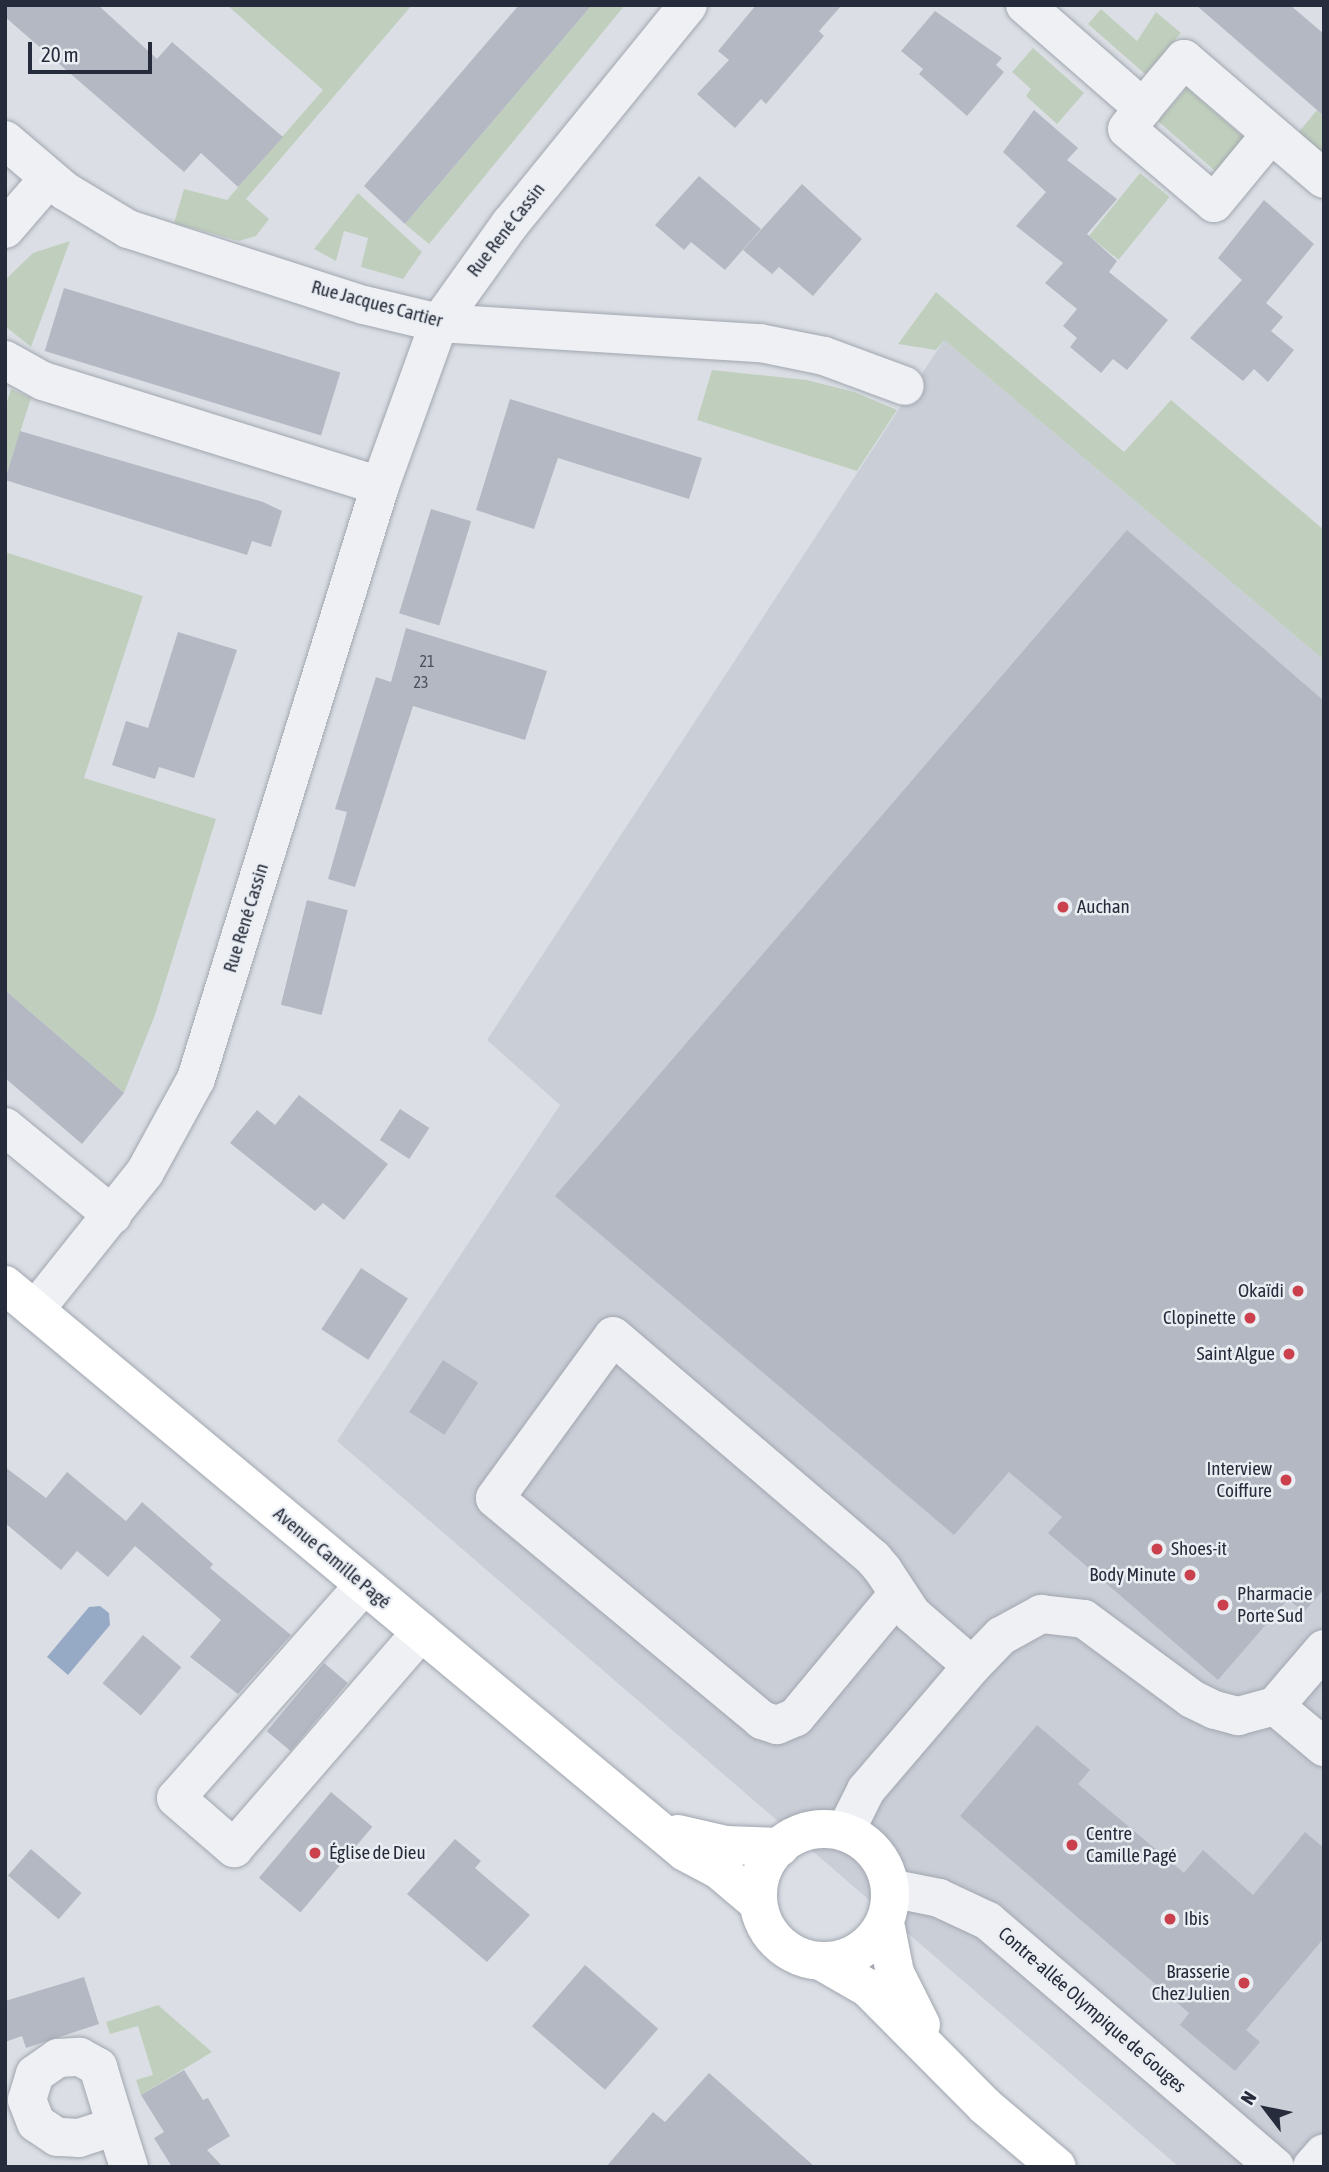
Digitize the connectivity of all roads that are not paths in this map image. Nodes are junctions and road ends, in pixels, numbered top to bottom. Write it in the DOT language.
graph roads {
  1 [pos="688,5"];
  2 [pos="1025,5"];
  3 [pos="1143,108"];
  4 [pos="1270,135"];
  5 [pos="5,140"];
  6 [pos="49,178"];
  7 [pos="1324,179"];
  8 [pos="5,229"];
  9 [pos="439,323"];
  10 [pos="5,360"];
  11 [pos="905,386"];
  12 [pos="380,486"];
  13 [pos="5,1127"];
  14 [pos="112,1215"];
  15 [pos="5,1285"];
  16 [pos="35,1310"];
  17 [pos="364,1585"];
  18 [pos="898,1594"];
  19 [pos="421,1632"];
  20 [pos="1324,1649"];
  21 [pos="972,1666"];
  22 [pos="1275,1706"];
  23 [pos="1324,1747"];
  24 [pos="661,1829"];
  25 [pos="845,1832"];
  26 [pos="780,1847"];
  27 [pos="758,1903"];
  28 [pos="888,1905"];
  29 [pos="821,1961"];
  30 [pos="936,2055"];
  31 [pos="116,2126"];
  32 [pos="1324,2153"];
  33 [pos="129,2167"];
  34 [pos="1058,2167"];
  35 [pos="1275,2167"];
  36 [pos="1312,2167"];
  1 -- 9 [label="street, Rue René Cassin"];
  2 -- 3 [label="street"];
  3 -- 4 [label="street"];
  3 -- 4 [label="street"];
  4 -- 7 [label="street"];
  5 -- 6 [label="street, Rue Jacques Cartier"];
  6 -- 8 [label="street"];
  6 -- 9 [label="street, Rue Jacques Cartier"];
  9 -- 11 [label="street, Rue Jacques Cartier"];
  9 -- 12 [label="street, Rue René Cassin"];
  10 -- 12 [label="street"];
  12 -- 14 [label="street, Rue René Cassin"];
  13 -- 14 [label="street"];
  14 -- 16 [label="street, Rue René Cassin"];
  15 -- 16 [label="main road, Avenue Camille Pagé"];
  16 -- 17 [label="main road, Avenue Camille Pagé"];
  17 -- 19 [label="main road, Avenue Camille Pagé"];
  17 -- 19 [label="street"];
  18 -- 18 [label="street"];
  18 -- 21 [label="street"];
  19 -- 24 [label="main road, Avenue Camille Pagé"];
  20 -- 22 [label="street"];
  21 -- 22 [label="street"];
  21 -- 25 [label="street"];
  22 -- 23 [label="street"];
  24 -- 26 [label="main road, Avenue Camille Pagé"];
  24 -- 27 [label="main road, Avenue Camille Pagé"];
  25 -- 26 [label="main road"];
  25 -- 28 [label="main road"];
  26 -- 27 [label="main road"];
  27 -- 29 [label="main road"];
  28 -- 29 [label="main road"];
  28 -- 30 [label="main road"];
  28 -- 35 [label="street, Contre-allée Olympique de Gouges"];
  29 -- 30 [label="main road"];
  30 -- 34 [label="main road"];
  31 -- 33 [label="street"];
  32 -- 36 [label="street"];
}
